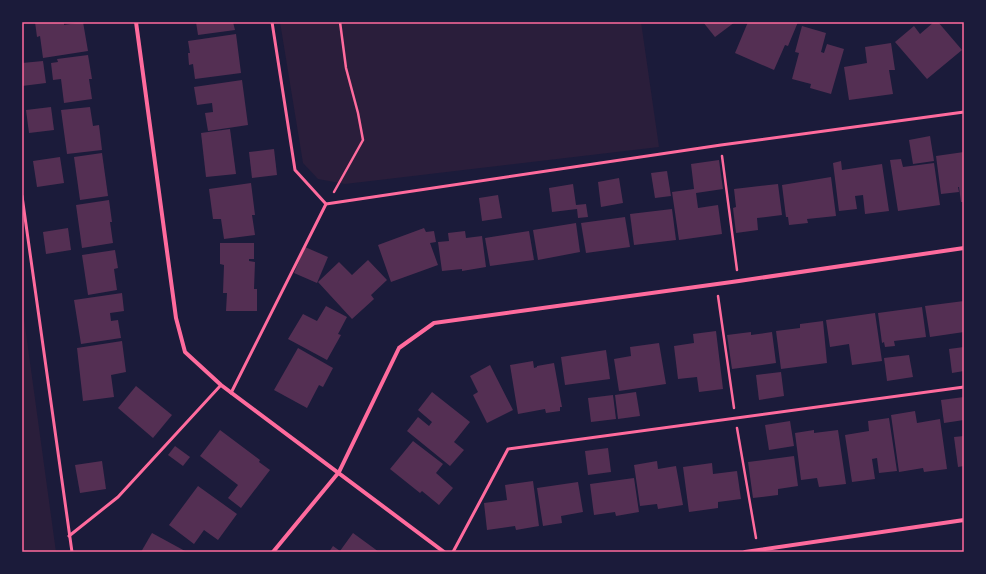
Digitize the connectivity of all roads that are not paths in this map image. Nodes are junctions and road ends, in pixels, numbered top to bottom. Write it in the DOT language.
graph roads {
  1 [pos="136,22"];
  2 [pos="272,22"];
  3 [pos="964,112"];
  4 [pos="22,196"];
  5 [pos="326,204"];
  6 [pos="964,248"];
  7 [pos="221,385"];
  8 [pos="964,387"];
  9 [pos="231,393"];
  10 [pos="339,472"];
  11 [pos="964,520"];
  12 [pos="69,536"];
  13 [pos="72,552"];
  14 [pos="273,552"];
  15 [pos="444,552"];
  16 [pos="453,552"];
  17 [pos="745,552"];
  1 -- 7 [label="street"];
  2 -- 5 [label="lane"];
  3 -- 5 [label="lane"];
  4 -- 12 [label="lane"];
  5 -- 9 [label="lane"];
  6 -- 10 [label="street"];
  7 -- 9 [label="street"];
  7 -- 12 [label="lane"];
  8 -- 16 [label="lane"];
  9 -- 10 [label="street"];
  10 -- 14 [label="street"];
  10 -- 15 [label="street"];
  11 -- 17 [label="street"];
  12 -- 13 [label="lane"];
}
